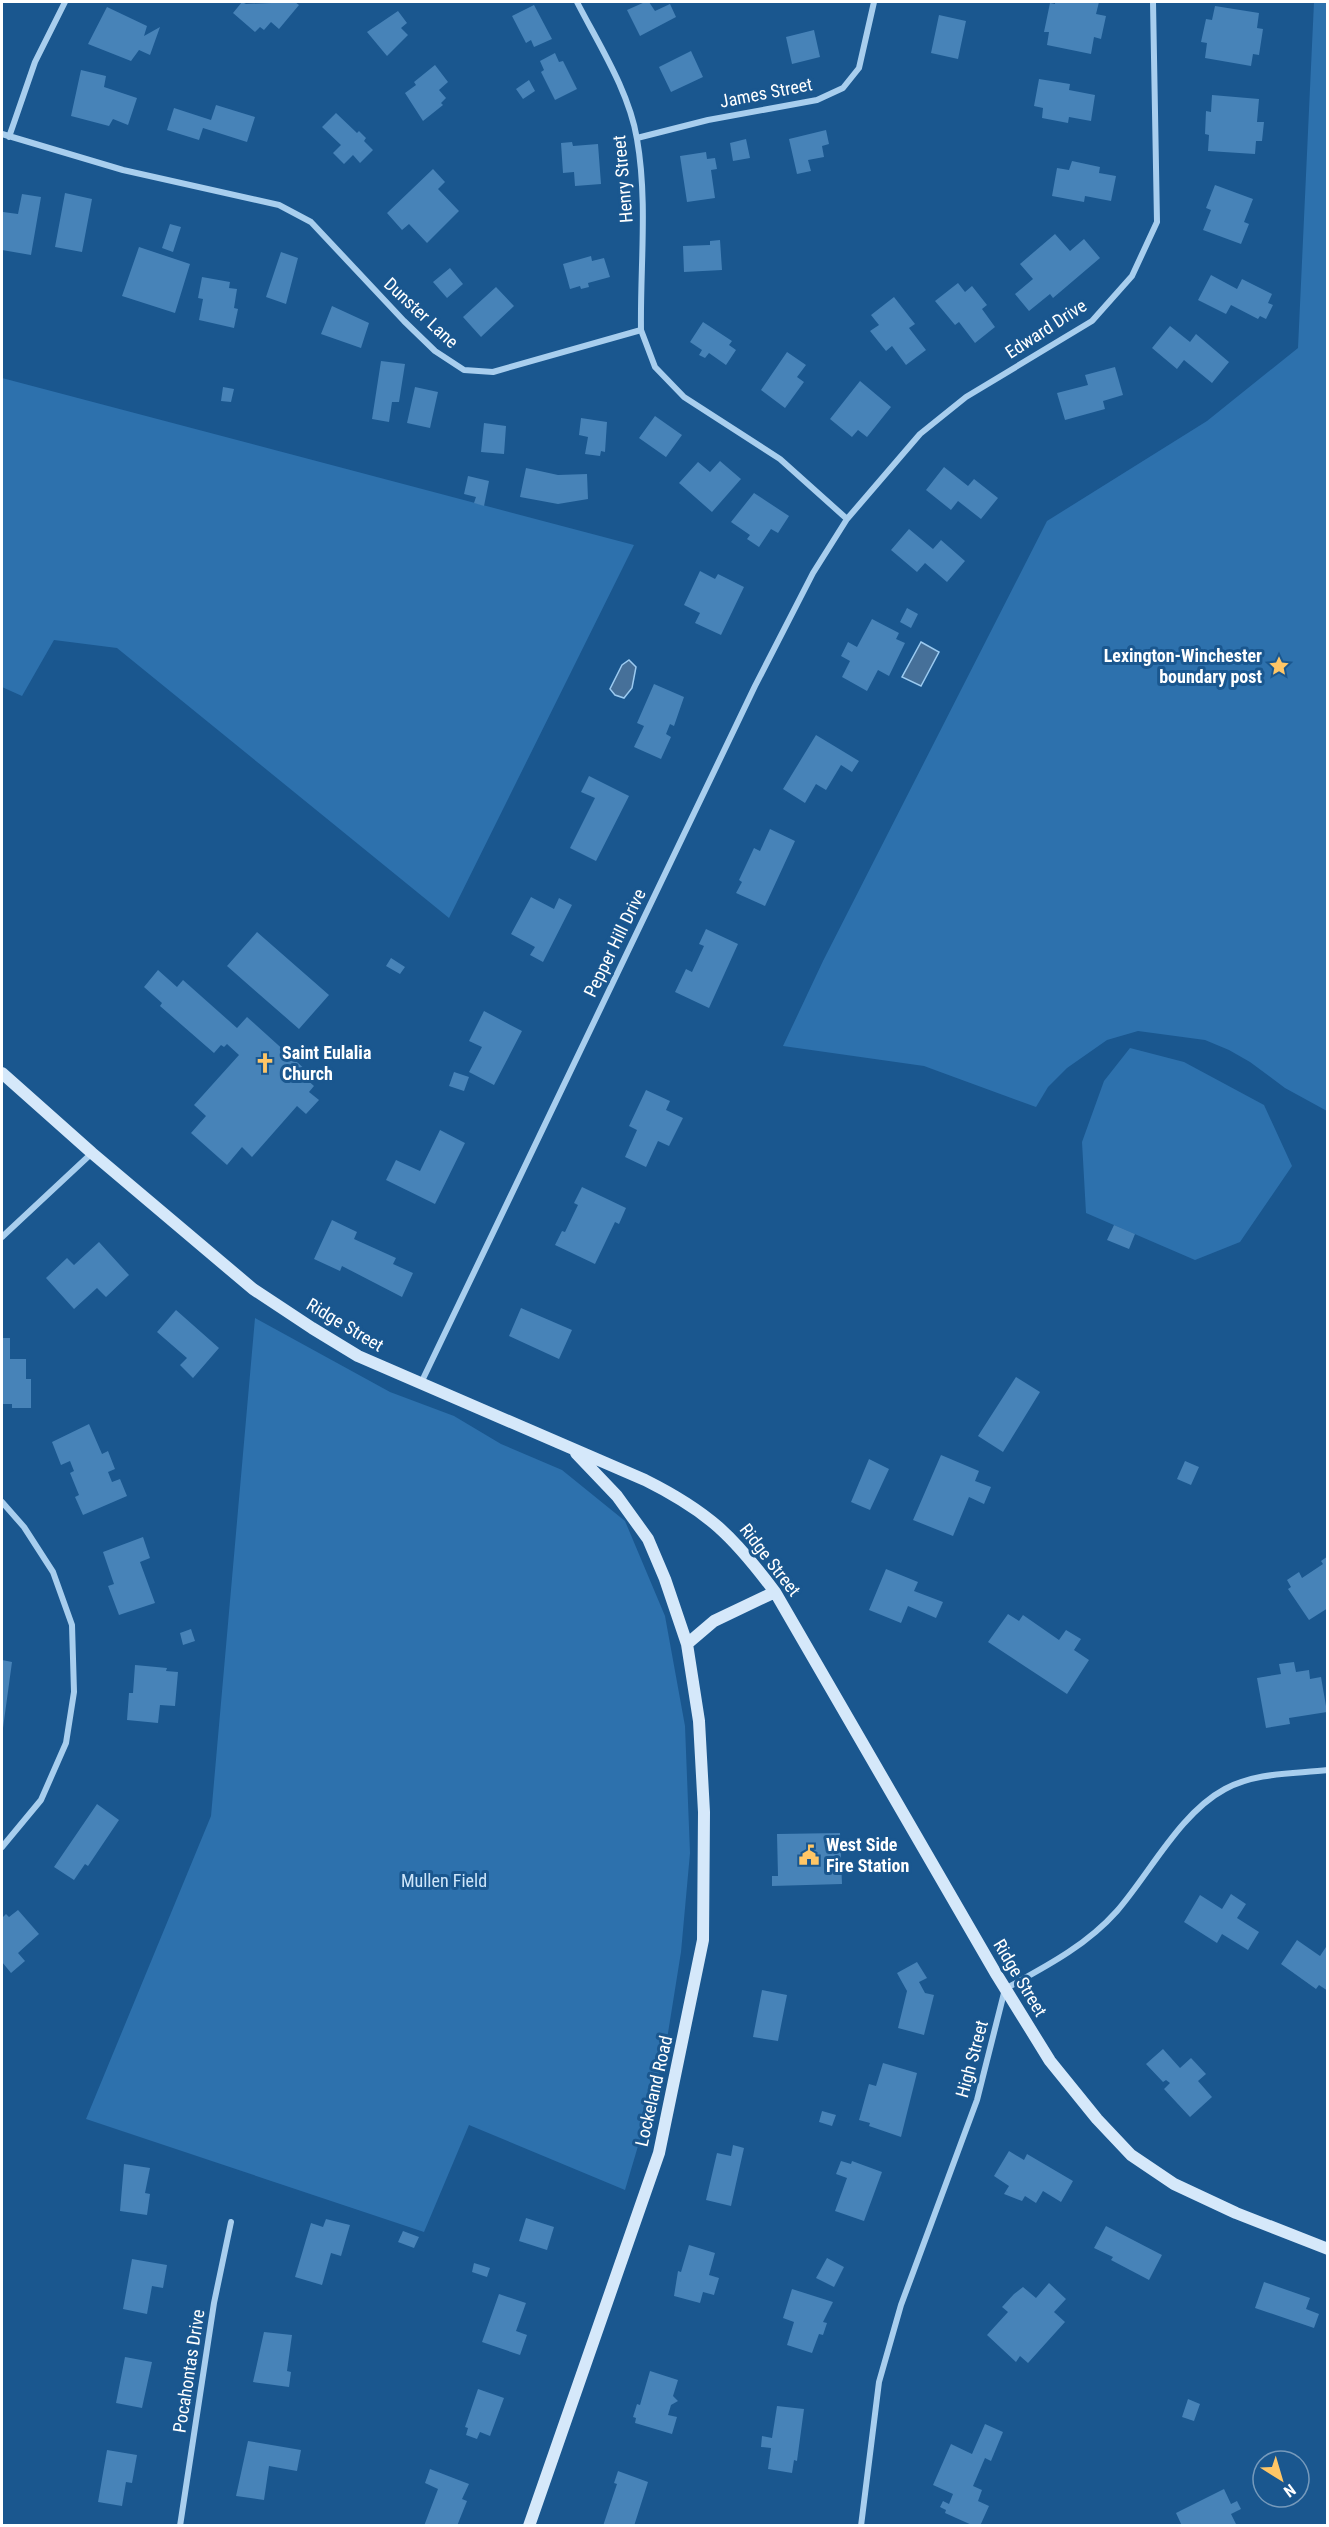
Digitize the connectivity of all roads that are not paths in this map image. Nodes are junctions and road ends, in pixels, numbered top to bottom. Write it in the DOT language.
graph roads {
  1 [pos="65,2"];
  2 [pos="577,2"];
  3 [pos="874,2"];
  4 [pos="1153,2"];
  5 [pos="2,134"];
  6 [pos="9,136"];
  7 [pos="637,138"];
  8 [pos="641,330"];
  9 [pos="847,519"];
  10 [pos="2,1073"];
  11 [pos="92,1153"];
  12 [pos="2,1237"];
  13 [pos="420,1384"];
  14 [pos="571,1448"];
  15 [pos="2,1502"];
  16 [pos="775,1593"];
  17 [pos="687,1644"];
  18 [pos="1328,1770"];
  19 [pos="2,1847"];
  20 [pos="1005,1989"];
  21 [pos="231,2222"];
  22 [pos="1328,2249"];
  23 [pos="180,2526"];
  24 [pos="529,2526"];
  25 [pos="861,2526"];
  1 -- 6 [label="street"];
  2 -- 7 [label="street, Henry Street"];
  3 -- 7 [label="street, James Street"];
  4 -- 9 [label="street, Edward Drive"];
  5 -- 6 [label="street, Dunster Lane"];
  6 -- 8 [label="street, Dunster Lane"];
  7 -- 8 [label="street, Henry Street"];
  8 -- 9 [label="street"];
  9 -- 13 [label="street, Pepper Hill Drive"];
  10 -- 11 [label="main road, Ridge Street"];
  11 -- 12 [label="street"];
  11 -- 13 [label="main road, Ridge Street"];
  13 -- 14 [label="main road, Ridge Street"];
  14 -- 16 [label="main road, Ridge Street"];
  14 -- 17 [label="main road, Lockeland Road"];
  15 -- 19 [label="street"];
  16 -- 17 [label="main road"];
  16 -- 20 [label="main road, Ridge Street"];
  17 -- 24 [label="main road, Lockeland Road"];
  18 -- 20 [label="street"];
  20 -- 22 [label="main road, Ridge Street"];
  20 -- 25 [label="street, High Street"];
  21 -- 23 [label="street, Pocahontas Drive"];
}
